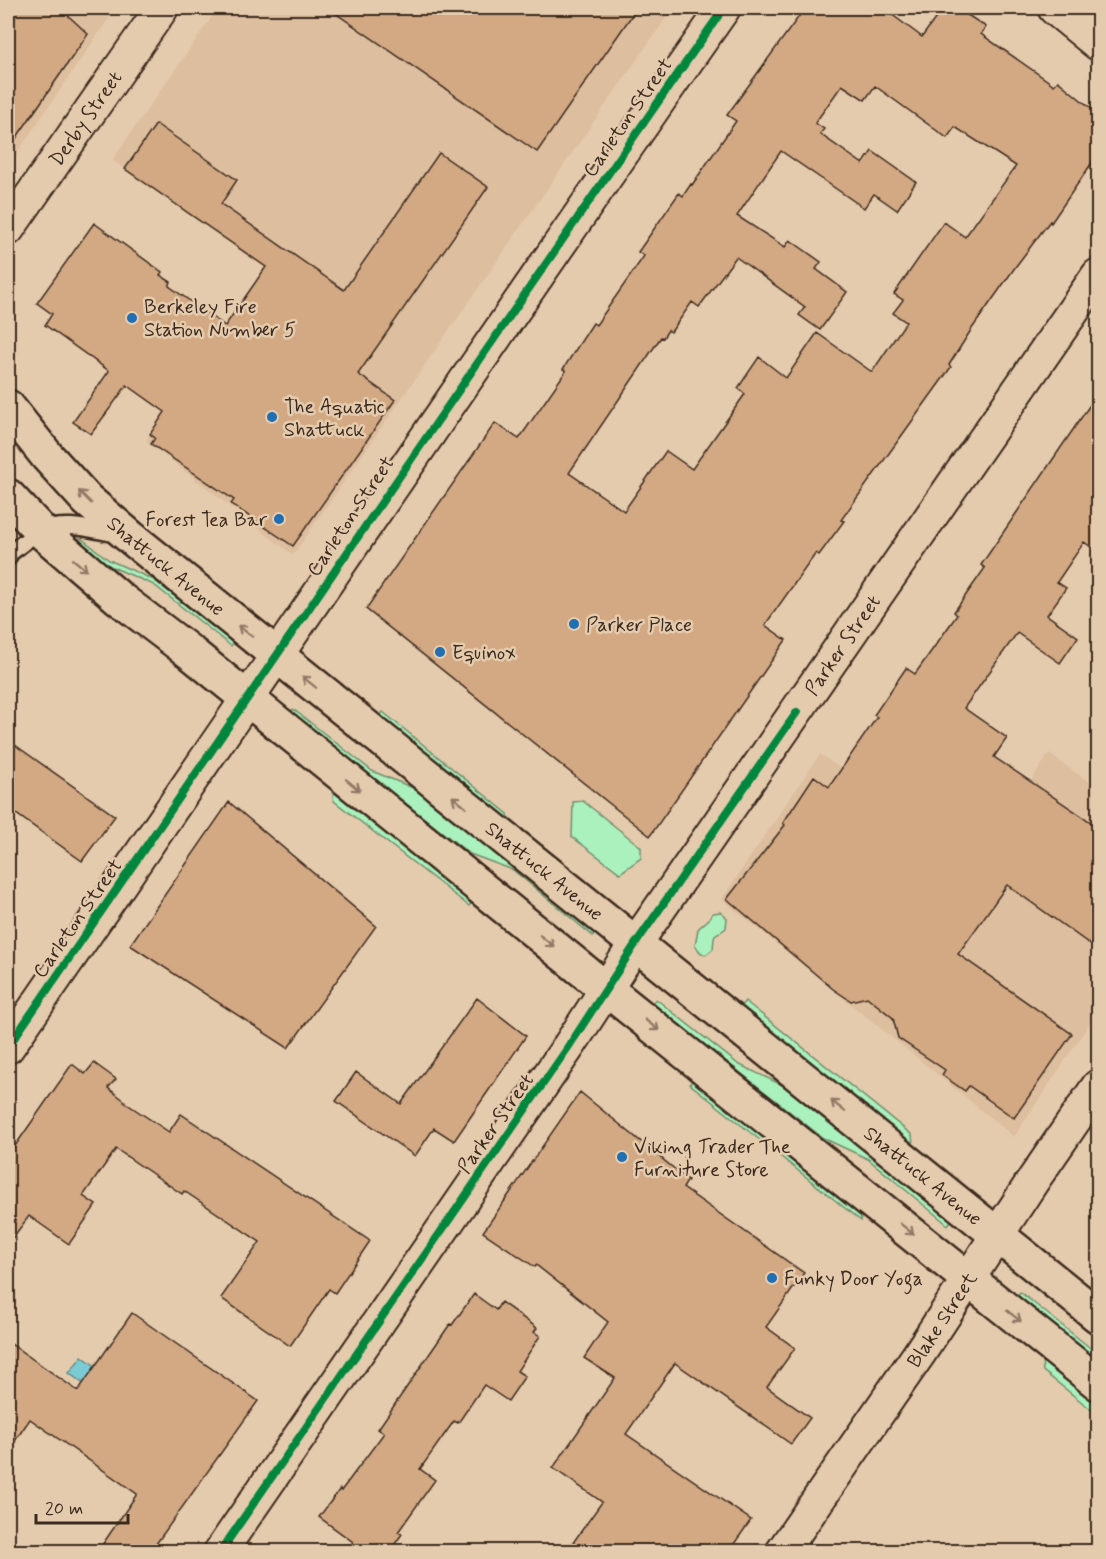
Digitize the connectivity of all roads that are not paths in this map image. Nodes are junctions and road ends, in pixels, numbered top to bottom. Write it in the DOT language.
graph roads {
  1 [pos="162,8"];
  2 [pos="724,8"];
  3 [pos="1054,8"];
  4 [pos="1098,44"];
  5 [pos="8,229"];
  6 [pos="1098,275"];
  7 [pos="8,407"];
  8 [pos="8,496"];
  9 [pos="41,531"];
  10 [pos="129,536"];
  11 [pos="9,555"];
  12 [pos="276,655"];
  13 [pos="247,699"];
  14 [pos="636,943"];
  15 [pos="606,989"];
  16 [pos="8,1047"];
  17 [pos="1098,1086"];
  18 [pos="998,1235"];
  19 [pos="969,1279"];
  20 [pos="1098,1316"];
  21 [pos="1098,1383"];
  22 [pos="220,1551"];
  23 [pos="782,1551"];
  1 -- 5 [label="street, Derby Street"];
  2 -- 12 [label="street, Carleton Street"];
  3 -- 4 [label="street"];
  6 -- 14 [label="street, Parker Street"];
  10 -- 7 [label="main road, Shattuck Avenue, one-way"];
  8 -- 9 [label="main road"];
  9 -- 10 [label="lane"];
  9 -- 11 [label="lane"];
  9 -- 13 [label="main road, one-way"];
  12 -- 10 [label="main road, Shattuck Avenue, one-way"];
  12 -- 13 [label="street, Carleton Street"];
  14 -- 12 [label="main road, Shattuck Avenue, one-way"];
  13 -- 15 [label="main road, one-way"];
  13 -- 16 [label="street, Carleton Street"];
  14 -- 15 [label="street, Parker Street"];
  18 -- 14 [label="main road, Shattuck Avenue, one-way"];
  15 -- 19 [label="main road, one-way"];
  15 -- 22 [label="street, Parker Street"];
  17 -- 18 [label="street, Blake Street"];
  18 -- 19 [label="street, Blake Street"];
  18 -- 20 [label="main road, Shattuck Avenue"];
  19 -- 21 [label="main road, one-way"];
  19 -- 23 [label="street, Blake Street"];
}
